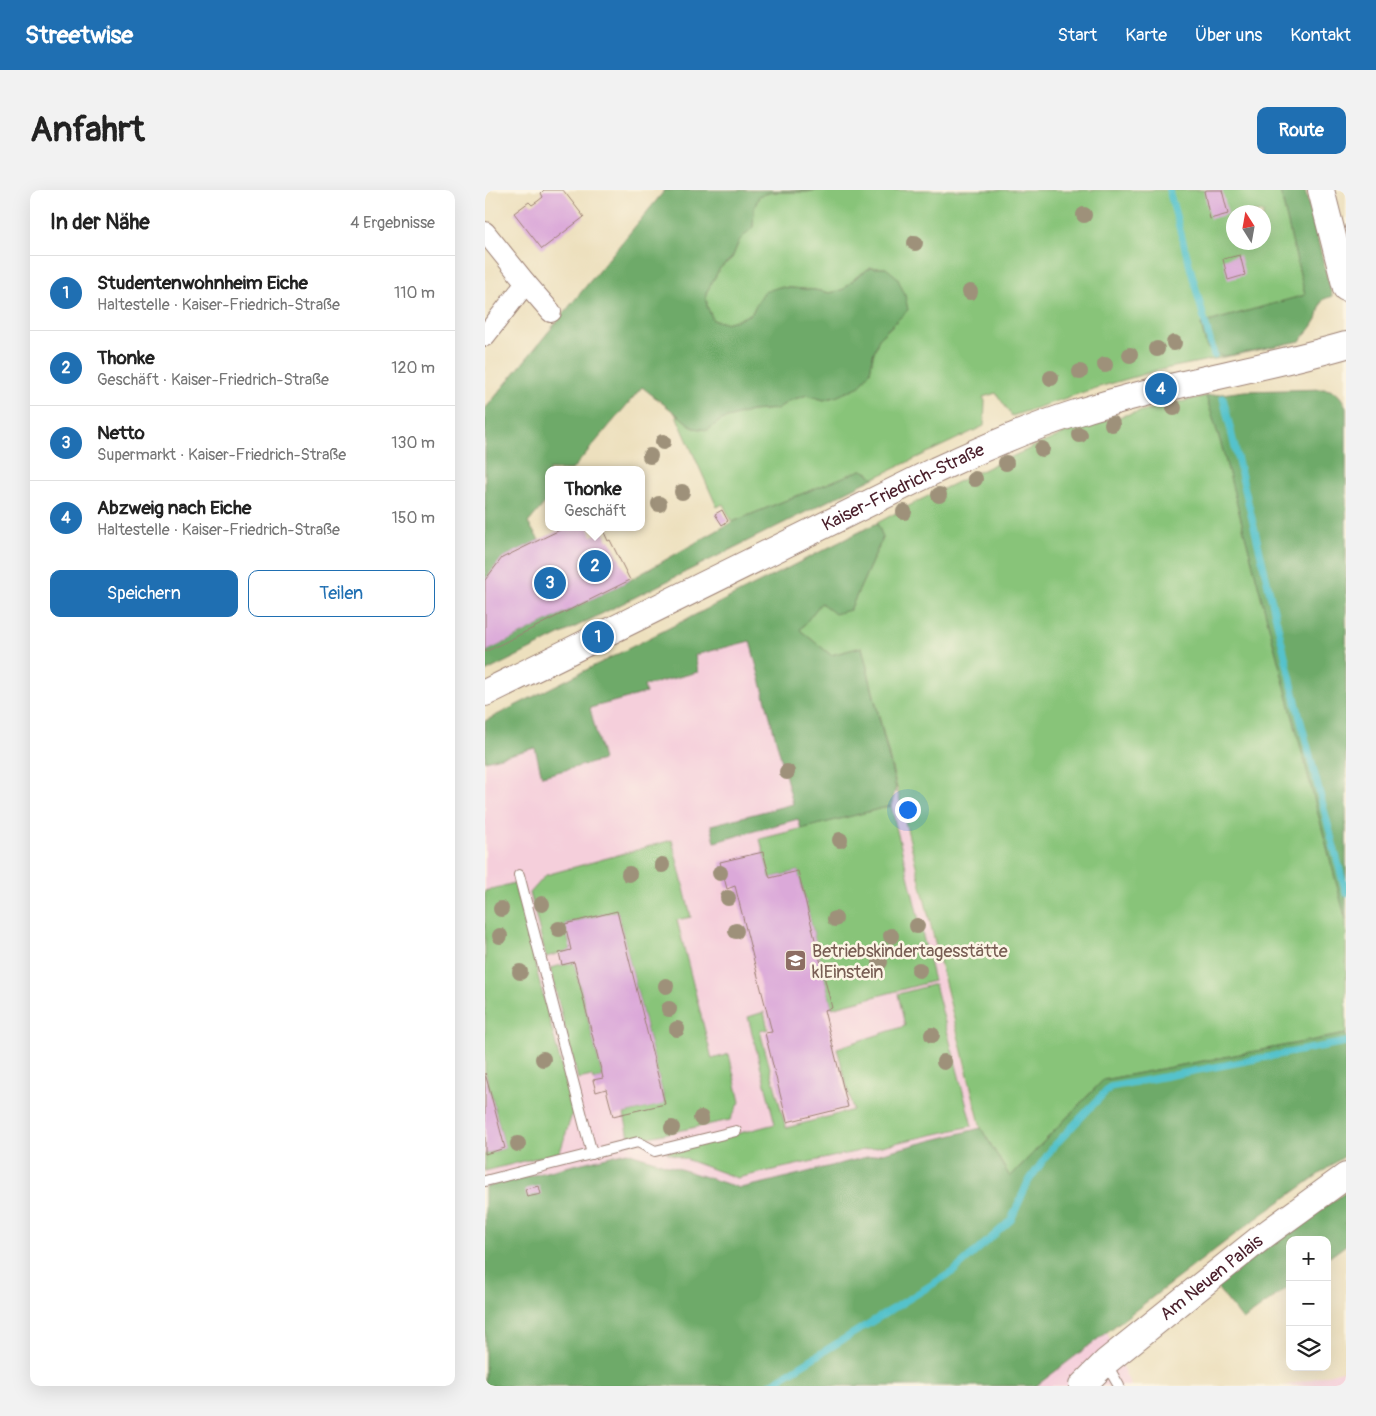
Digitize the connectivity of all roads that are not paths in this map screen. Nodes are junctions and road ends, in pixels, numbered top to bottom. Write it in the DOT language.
graph roads {
  1 [pos="1321,190"];
  2 [pos="485,232"];
  3 [pos="526,283"];
  4 [pos="1346,288"];
  5 [pos="551,312"];
  6 [pos="485,336"];
  7 [pos="1346,345"];
  8 [pos="485,693"];
  9 [pos="519,875"];
  10 [pos="736,1131"];
  11 [pos="591,1154"];
  12 [pos="1346,1176"];
  13 [pos="485,1181"];
  14 [pos="1106,1362"];
  15 [pos="1082,1386"];
  16 [pos="1119,1386"];
  1 -- 4 [label="street"];
  2 -- 3 [label="street"];
  3 -- 5 [label="street"];
  3 -- 6 [label="street"];
  7 -- 8 [label="street, Kaiser-Friedrich-Straße"];
  9 -- 11 [label="lane"];
  10 -- 11 [label="lane"];
  11 -- 13 [label="lane"];
  12 -- 14 [label="street, Am Neuen Palais"];
  14 -- 15 [label="street, Am Neuen Palais"];
  14 -- 16 [label="lane"];
}
